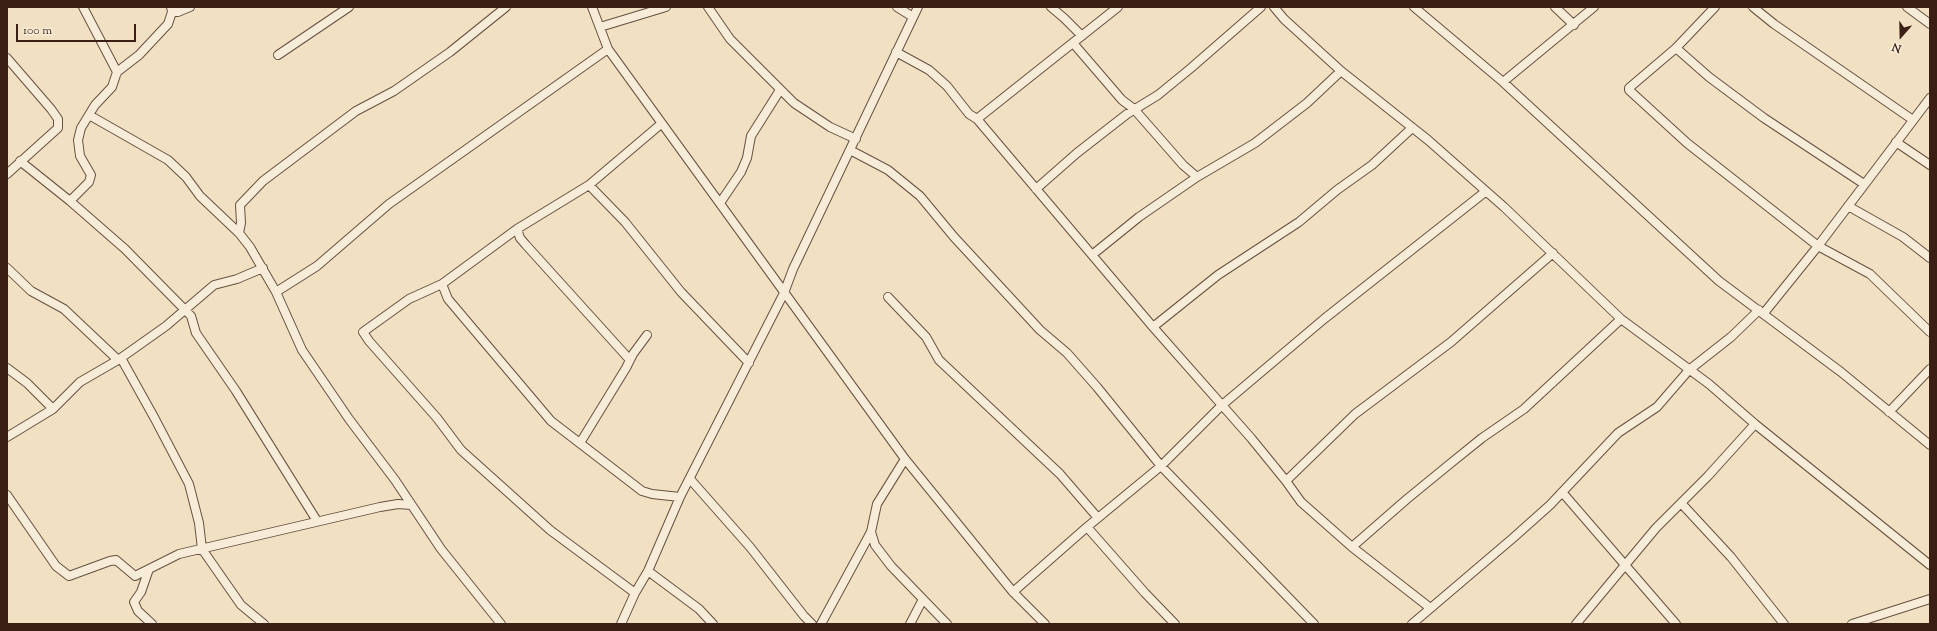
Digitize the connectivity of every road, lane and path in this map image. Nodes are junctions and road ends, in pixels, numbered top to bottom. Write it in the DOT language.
graph roads {
  1 [pos="83,7"];
  2 [pos="190,7"];
  3 [pos="349,7"];
  4 [pos="506,7"];
  5 [pos="592,7"];
  6 [pos="666,7"];
  7 [pos="708,7"];
  8 [pos="897,7"];
  9 [pos="918,7"];
  10 [pos="1051,7"];
  11 [pos="1118,7"];
  12 [pos="1261,7"];
  13 [pos="1274,7"];
  14 [pos="1414,7"];
  15 [pos="1555,7"];
  16 [pos="1594,7"];
  17 [pos="1715,7"];
  18 [pos="1753,7"];
  19 [pos="1907,7"];
  20 [pos="171,9"];
  21 [pos="913,16"];
  22 [pos="1930,24"];
  23 [pos="1574,25"];
  24 [pos="600,27"];
  25 [pos="1082,36"];
  26 [pos="1073,43"];
  27 [pos="1676,48"];
  28 [pos="608,49"];
  29 [pos="896,52"];
  30 [pos="278,55"];
  31 [pos="7,58"];
  32 [pos="1340,71"];
  33 [pos="117,72"];
  34 [pos="1503,82"];
  35 [pos="780,90"];
  36 [pos="1930,98"];
  37 [pos="1134,110"];
  38 [pos="89,115"];
  39 [pos="977,119"];
  40 [pos="1913,120"];
  41 [pos="661,124"];
  42 [pos="1412,128"];
  43 [pos="856,138"];
  44 [pos="1896,142"];
  45 [pos="850,150"];
  46 [pos="20,162"];
  47 [pos="1930,165"];
  48 [pos="7,174"];
  49 [pos="1197,177"];
  50 [pos="1864,184"];
  51 [pos="589,185"];
  52 [pos="1036,190"];
  53 [pos="1485,192"];
  54 [pos="70,201"];
  55 [pos="720,204"];
  56 [pos="1848,206"];
  57 [pos="517,229"];
  58 [pos="239,233"];
  59 [pos="1818,246"];
  60 [pos="1553,253"];
  61 [pos="1092,255"];
  62 [pos="1930,258"];
  63 [pos="7,268"];
  64 [pos="263,268"];
  65 [pos="442,284"];
  66 [pos="276,292"];
  67 [pos="784,293"];
  68 [pos="888,297"];
  69 [pos="186,309"];
  70 [pos="1761,312"];
  71 [pos="1621,319"];
  72 [pos="1153,327"];
  73 [pos="1930,332"];
  74 [pos="647,335"];
  75 [pos="119,359"];
  76 [pos="630,360"];
  77 [pos="749,363"];
  78 [pos="7,368"];
  79 [pos="1930,369"];
  80 [pos="1689,370"];
  81 [pos="1221,406"];
  82 [pos="53,409"];
  83 [pos="1889,412"];
  84 [pos="1755,424"];
  85 [pos="7,437"];
  86 [pos="580,443"];
  87 [pos="1930,445"];
  88 [pos="905,459"];
  89 [pos="1161,466"];
  90 [pos="690,479"];
  91 [pos="1286,481"];
  92 [pos="1562,492"];
  93 [pos="7,495"];
  94 [pos="680,496"];
  95 [pos="1681,503"];
  96 [pos="411,505"];
  97 [pos="1098,518"];
  98 [pos="317,521"];
  99 [pos="1087,527"];
  100 [pos="871,532"];
  101 [pos="1352,547"];
  102 [pos="202,549"];
  103 [pos="1625,565"];
  104 [pos="1930,565"];
  105 [pos="149,568"];
  106 [pos="648,571"];
  107 [pos="1013,592"];
  108 [pos="635,593"];
  109 [pos="923,599"];
  110 [pos="1930,599"];
  111 [pos="1429,607"];
  112 [pos="1043,623"];
  113 [pos="152,624"];
  114 [pos="264,624"];
  115 [pos="501,624"];
  116 [pos="621,624"];
  117 [pos="713,624"];
  118 [pos="812,624"];
  119 [pos="821,624"];
  120 [pos="910,624"];
  121 [pos="947,624"];
  122 [pos="1175,624"];
  123 [pos="1314,624"];
  124 [pos="1412,624"];
  125 [pos="1576,624"];
  126 [pos="1676,624"];
  127 [pos="1784,624"];
  128 [pos="1852,624"];
  1 -- 33 [label="street"];
  2 -- 20 [label="street"];
  3 -- 30 [label="street"];
  4 -- 58 [label="street"];
  5 -- 24 [label="street"];
  6 -- 24 [label="street"];
  7 -- 35 [label="street"];
  8 -- 21 [label="street"];
  9 -- 21 [label="street"];
  10 -- 25 [label="street"];
  11 -- 25 [label="street"];
  12 -- 37 [label="street"];
  13 -- 32 [label="street"];
  14 -- 34 [label="street"];
  15 -- 23 [label="street"];
  16 -- 23 [label="street"];
  17 -- 27 [label="street"];
  18 -- 40 [label="street"];
  19 -- 22 [label="street"];
  20 -- 33 [label="street"];
  21 -- 29 [label="street"];
  23 -- 34 [label="street"];
  24 -- 28 [label="street"];
  25 -- 26 [label="street"];
  26 -- 37 [label="street"];
  26 -- 39 [label="street"];
  27 -- 50 [label="street"];
  27 -- 59 [label="street"];
  28 -- 41 [label="street"];
  28 -- 66 [label="street"];
  29 -- 39 [label="street"];
  29 -- 43 [label="street"];
  31 -- 46 [label="street"];
  32 -- 42 [label="street"];
  32 -- 49 [label="street"];
  33 -- 38 [label="street"];
  34 -- 70 [label="street"];
  35 -- 43 [label="street"];
  35 -- 55 [label="street"];
  36 -- 40 [label="street"];
  37 -- 49 [label="street"];
  37 -- 52 [label="street"];
  38 -- 54 [label="street"];
  38 -- 58 [label="street"];
  39 -- 52 [label="street"];
  40 -- 44 [label="street"];
  41 -- 51 [label="street"];
  41 -- 55 [label="street"];
  42 -- 53 [label="street"];
  42 -- 72 [label="street"];
  43 -- 45 [label="street"];
  44 -- 47 [label="street"];
  44 -- 50 [label="street"];
  45 -- 67 [label="street"];
  45 -- 89 [label="street"];
  46 -- 48 [label="street"];
  46 -- 54 [label="street"];
  49 -- 61 [label="street"];
  50 -- 56 [label="street"];
  51 -- 57 [label="street"];
  51 -- 77 [label="street"];
  52 -- 61 [label="street"];
  53 -- 60 [label="street"];
  53 -- 81 [label="street"];
  54 -- 69 [label="street"];
  55 -- 67 [label="street"];
  56 -- 59 [label="street"];
  56 -- 62 [label="street"];
  57 -- 65 [label="street"];
  57 -- 76 [label="street"];
  58 -- 64 [label="street"];
  59 -- 70 [label="street"];
  59 -- 73 [label="street"];
  60 -- 71 [label="street"];
  60 -- 91 [label="street"];
  61 -- 72 [label="street"];
  63 -- 75 [label="street"];
  64 -- 66 [label="street"];
  64 -- 69 [label="street"];
  65 -- 86 [label="street"];
  65 -- 108 [label="street"];
  66 -- 96 [label="street"];
  67 -- 77 [label="street"];
  67 -- 88 [label="street"];
  68 -- 97 [label="street"];
  69 -- 75 [label="street"];
  69 -- 98 [label="street"];
  70 -- 80 [label="street"];
  70 -- 83 [label="street"];
  71 -- 80 [label="street"];
  71 -- 101 [label="street"];
  72 -- 81 [label="street"];
  74 -- 76 [label="street"];
  75 -- 82 [label="street"];
  75 -- 102 [label="street"];
  76 -- 86 [label="street"];
  77 -- 90 [label="street"];
  78 -- 82 [label="street"];
  79 -- 83 [label="street"];
  80 -- 84 [label="street"];
  80 -- 92 [label="street"];
  81 -- 89 [label="street"];
  81 -- 91 [label="street"];
  82 -- 85 [label="street"];
  83 -- 87 [label="street"];
  84 -- 95 [label="street"];
  84 -- 104 [label="street"];
  86 -- 94 [label="street"];
  88 -- 100 [label="street"];
  88 -- 107 [label="street"];
  89 -- 97 [label="street"];
  89 -- 123 [label="street"];
  90 -- 94 [label="street"];
  90 -- 118 [label="street"];
  91 -- 101 [label="street"];
  92 -- 103 [label="street"];
  92 -- 111 [label="street"];
  93 -- 105 [label="street"];
  94 -- 106 [label="street"];
  95 -- 103 [label="street"];
  95 -- 127 [label="street"];
  96 -- 98 [label="street"];
  96 -- 115 [label="street"];
  97 -- 99 [label="street"];
  98 -- 102 [label="street"];
  99 -- 107 [label="street"];
  99 -- 122 [label="street"];
  100 -- 109 [label="street"];
  100 -- 119 [label="street"];
  101 -- 111 [label="street"];
  102 -- 105 [label="street"];
  102 -- 114 [label="street"];
  103 -- 125 [label="street"];
  103 -- 126 [label="street"];
  105 -- 113 [label="street"];
  106 -- 108 [label="street"];
  106 -- 117 [label="street"];
  107 -- 112 [label="street"];
  108 -- 116 [label="street"];
  109 -- 120 [label="street"];
  109 -- 121 [label="street"];
  110 -- 128 [label="street"];
  111 -- 124 [label="street"];
}
